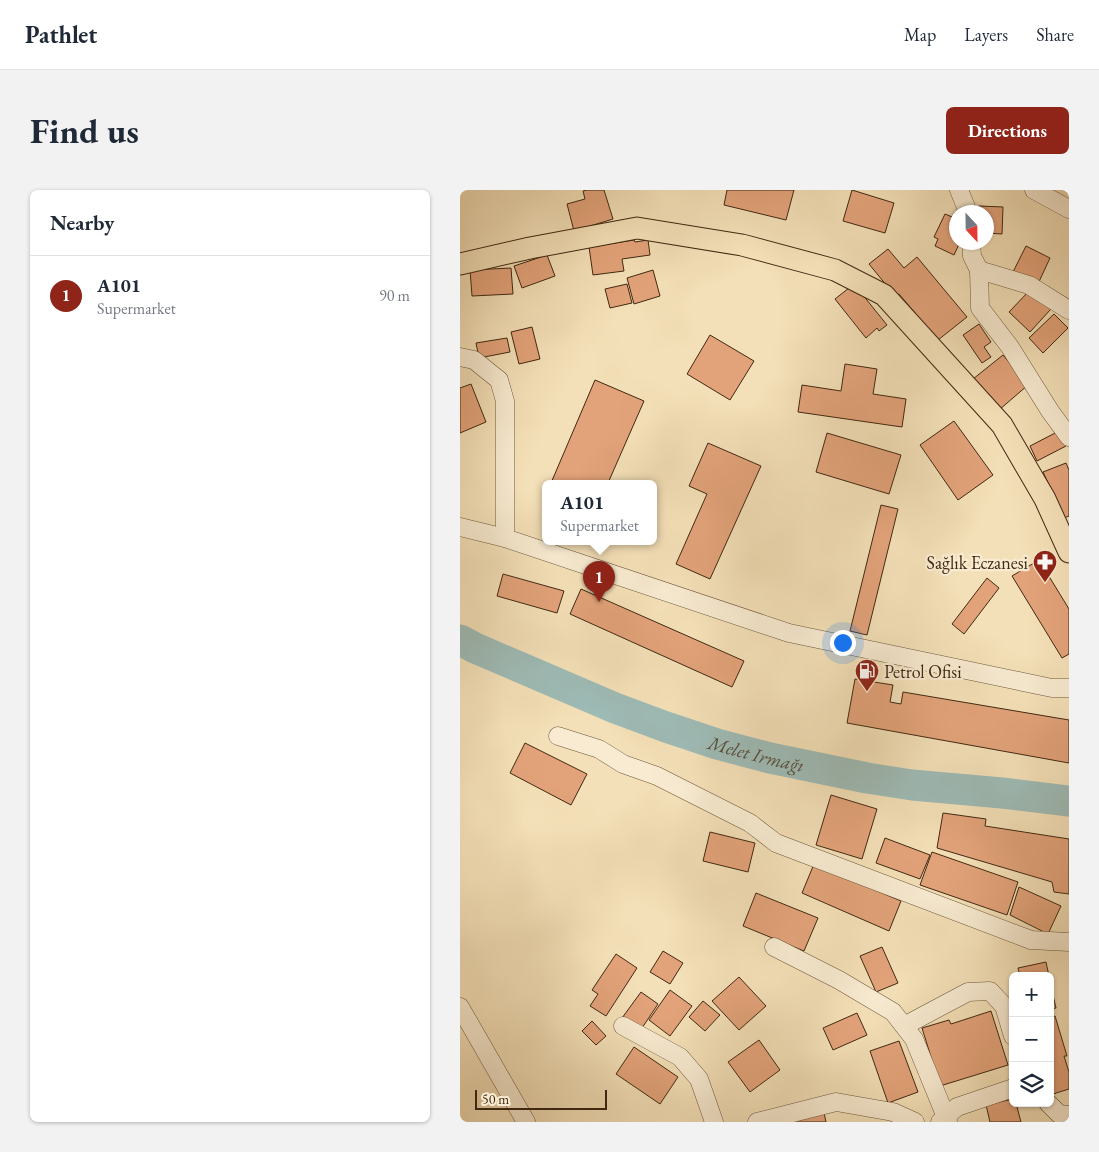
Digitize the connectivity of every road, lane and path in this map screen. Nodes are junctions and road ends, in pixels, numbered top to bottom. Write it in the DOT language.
graph roads {
  1 [pos="959,190"];
  2 [pos="1034,190"];
  3 [pos="965,205"];
  4 [pos="1069,209"];
  5 [pos="972,250"];
  6 [pos="460,264"];
  7 [pos="979,270"];
  8 [pos="1069,310"];
  9 [pos="460,357"];
  10 [pos="1069,437"];
  11 [pos="460,527"];
  12 [pos="505,538"];
  13 [pos="1069,552"];
  14 [pos="1069,688"];
  15 [pos="558,736"];
  16 [pos="1069,942"];
  17 [pos="774,947"];
  18 [pos="460,1007"];
  19 [pos="1009,1023"];
  20 [pos="623,1026"];
  21 [pos="904,1026"];
  22 [pos="1009,1089"];
  23 [pos="1052,1107"];
  24 [pos="1069,1115"];
  25 [pos="945,1120"];
  26 [pos="526,1122"];
  27 [pos="714,1122"];
  28 [pos="757,1122"];
  29 [pos="915,1122"];
  1 -- 3 [label="street"];
  2 -- 4 [label="street"];
  5 -- 7 [label="street"];
  6 -- 13 [label="main road"];
  7 -- 8 [label="street"];
  7 -- 10 [label="street"];
  9 -- 12 [label="street"];
  11 -- 12 [label="street"];
  12 -- 14 [label="street"];
  15 -- 16 [label="street"];
  17 -- 21 [label="street"];
  18 -- 26 [label="street"];
  19 -- 21 [label="street"];
  20 -- 27 [label="street"];
  21 -- 25 [label="street"];
  22 -- 25 [label="street"];
  23 -- 24 [label="street"];
  28 -- 29 [label="street"];
}
